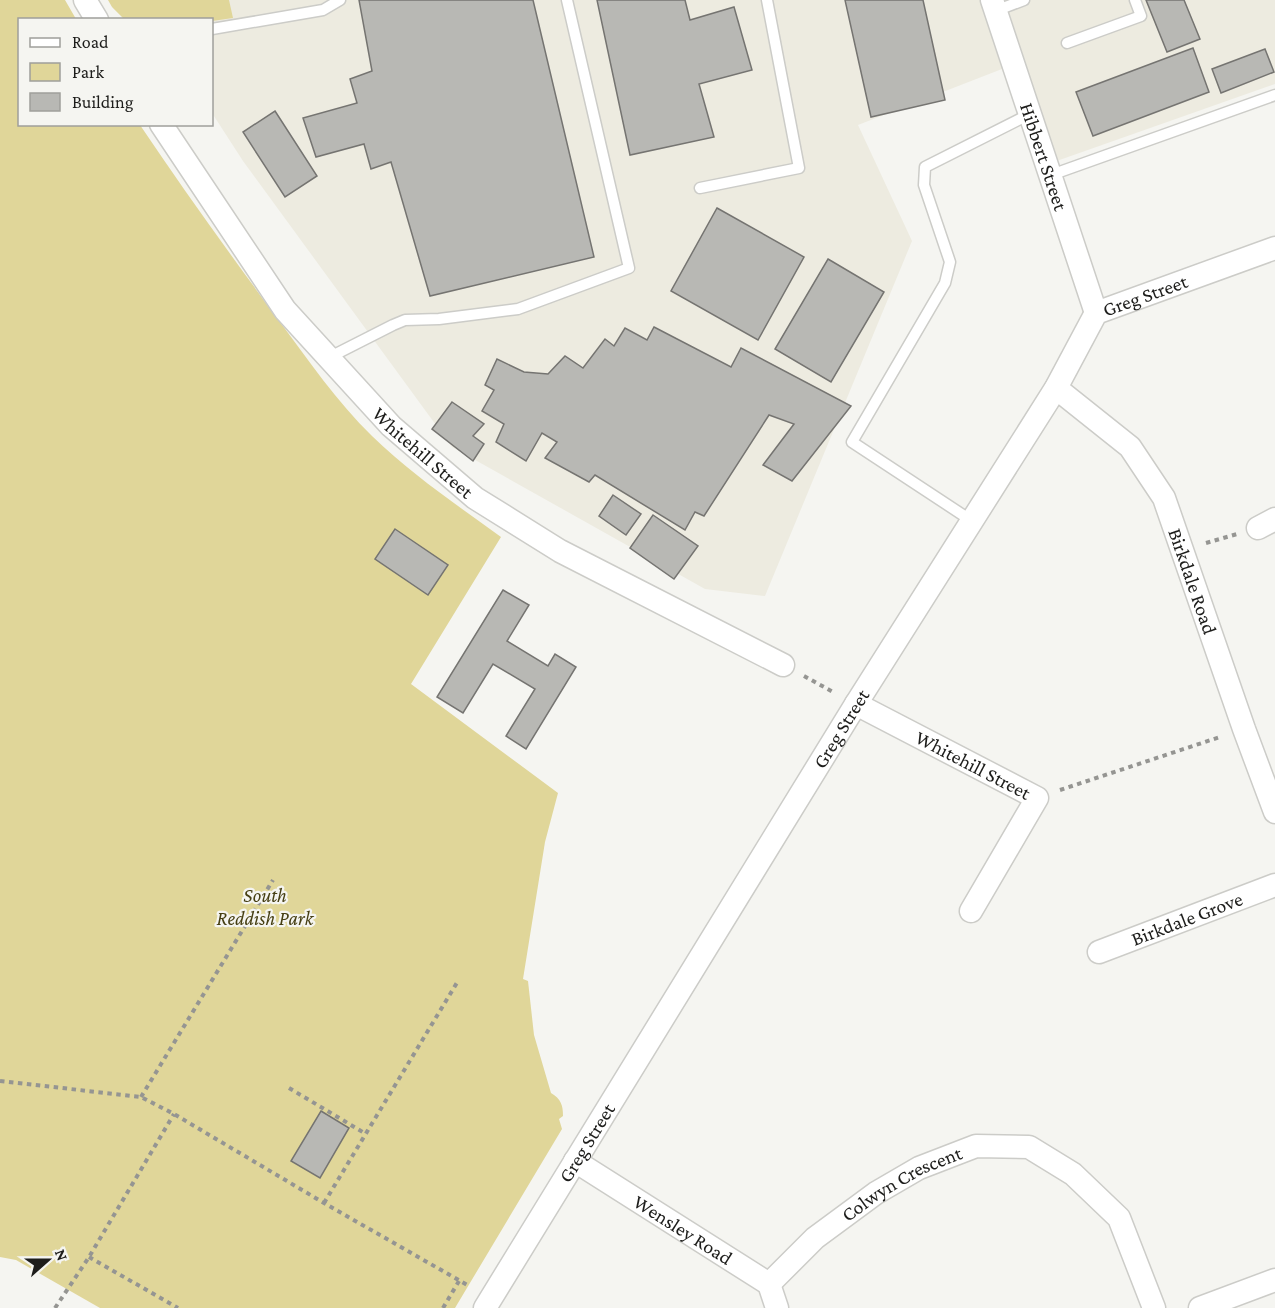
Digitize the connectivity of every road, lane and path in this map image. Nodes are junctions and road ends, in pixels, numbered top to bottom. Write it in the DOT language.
graph roads {
  1 [pos="85,0"];
  2 [pos="340,0"];
  3 [pos="567,0"];
  4 [pos="767,0"];
  5 [pos="1024,0"];
  6 [pos="1135,0"];
  7 [pos="994,5"];
  8 [pos="96,18"];
  9 [pos="213,29"];
  10 [pos="1067,43"];
  11 [pos="1275,95"];
  12 [pos="1030,114"];
  13 [pos="162,126"];
  14 [pos="1051,175"];
  15 [pos="700,188"];
  16 [pos="1275,248"];
  17 [pos="1096,313"];
  18 [pos="328,358"];
  19 [pos="1056,388"];
  20 [pos="972,521"];
  21 [pos="1266,523"];
  22 [pos="1183,551"];
  23 [pos="783,665"];
  24 [pos="856,704"];
  25 [pos="1244,729"];
  26 [pos="1268,769"];
  27 [pos="1037,798"];
  28 [pos="1275,812"];
  29 [pos="273,880"];
  30 [pos="1275,885"];
  31 [pos="971,910"];
  32 [pos="1099,952"];
  33 [pos="458,981"];
  34 [pos="0,1081"];
  35 [pos="290,1088"];
  36 [pos="141,1097"];
  37 [pos="174,1114"];
  38 [pos="366,1134"];
  39 [pos="575,1161"];
  40 [pos="324,1203"];
  41 [pos="88,1257"];
  42 [pos="1275,1280"];
  43 [pos="459,1281"];
  44 [pos="770,1284"];
  45 [pos="488,1303"];
  46 [pos="55,1308"];
  47 [pos="178,1308"];
  48 [pos="443,1308"];
  49 [pos="777,1308"];
  50 [pos="1154,1308"];
  51 [pos="1200,1308"];
  1 -- 8 [label="street"];
  2 -- 9 [label="lane"];
  3 -- 18 [label="lane"];
  4 -- 15 [label="lane"];
  5 -- 7 [label="lane"];
  6 -- 10 [label="lane"];
  7 -- 12 [label="street, Hibbert Street"];
  11 -- 14 [label="lane"];
  12 -- 14 [label="street, Hibbert Street"];
  12 -- 20 [label="lane"];
  13 -- 18 [label="street, Whitehill Street"];
  14 -- 17 [label="street, Hibbert Street"];
  16 -- 17 [label="street, Greg Street"];
  17 -- 19 [label="street, Greg Street"];
  18 -- 23 [label="street, Whitehill Street"];
  19 -- 20 [label="street, Greg Street"];
  19 -- 22 [label="street, Birkdale Road"];
  20 -- 24 [label="street, Greg Street"];
  21 -- 22 [label="path"];
  22 -- 25 [label="street, Birkdale Road"];
  23 -- 24 [label="path"];
  24 -- 27 [label="street, Whitehill Street"];
  24 -- 39 [label="street, Greg Street"];
  25 -- 26 [label="street, Birkdale Road"];
  25 -- 27 [label="path"];
  26 -- 28 [label="street, Birkdale Road"];
  27 -- 31 [label="street, Whitehill Street"];
  29 -- 36 [label="path"];
  30 -- 32 [label="street, Birkdale Grove"];
  33 -- 38 [label="path"];
  34 -- 36 [label="path"];
  35 -- 38 [label="path"];
  36 -- 37 [label="path"];
  37 -- 40 [label="path"];
  37 -- 41 [label="path"];
  38 -- 40 [label="path"];
  39 -- 44 [label="street, Wensley Road"];
  39 -- 45 [label="street, Greg Street"];
  40 -- 43 [label="path"];
  41 -- 46 [label="path"];
  41 -- 47 [label="path"];
  42 -- 51 [label="street"];
  43 -- 45 [label="path"];
  43 -- 48 [label="path"];
  44 -- 49 [label="street"];
  44 -- 50 [label="street, Colwyn Crescent"];
}
